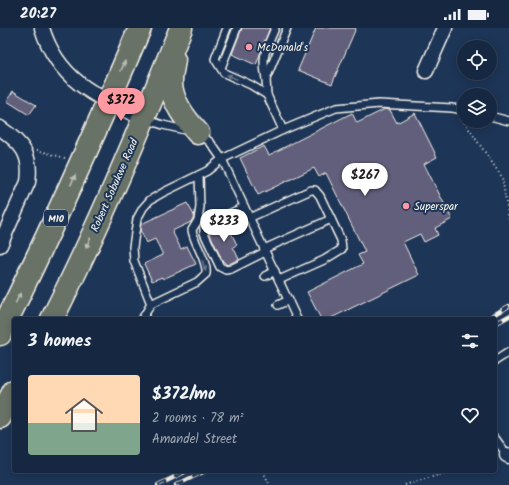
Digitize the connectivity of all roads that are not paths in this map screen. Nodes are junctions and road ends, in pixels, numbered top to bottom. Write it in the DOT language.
graph roads {
  1 [pos="42,28"];
  2 [pos="140,28"];
  3 [pos="226,28"];
  4 [pos="237,28"];
  5 [pos="275,28"];
  6 [pos="287,28"];
  7 [pos="445,28"];
  8 [pos="180,32"];
  9 [pos="221,68"];
  10 [pos="426,71"];
  11 [pos="266,79"];
  12 [pos="267,95"];
  13 [pos="108,102"];
  14 [pos="457,109"];
  15 [pos="143,118"];
  16 [pos="497,118"];
  17 [pos="509,121"];
  18 [pos="0,128"];
  19 [pos="283,130"];
  20 [pos="198,134"];
  21 [pos="222,159"];
  22 [pos="199,175"];
  23 [pos="244,207"];
  24 [pos="249,218"];
  25 [pos="331,219"];
  26 [pos="0,244"];
  27 [pos="265,251"];
  28 [pos="275,271"];
  29 [pos="265,276"];
  30 [pos="279,280"];
  31 [pos="289,300"];
  32 [pos="151,304"];
  33 [pos="278,305"];
  34 [pos="53,317"];
  35 [pos="143,317"];
  36 [pos="296,317"];
  37 [pos="0,334"];
  38 [pos="509,352"];
  39 [pos="497,360"];
  40 [pos="12,396"];
  41 [pos="0,417"];
  42 [pos="497,441"];
  43 [pos="508,456"];
  1 -- 13 [label="street"];
  13 -- 2 [label="main road, M10, one-way"];
  3 -- 9 [label="lane"];
  4 -- 9 [label="lane"];
  5 -- 11 [label="lane"];
  6 -- 11 [label="lane"];
  7 -- 10 [label="street"];
  8 -- 15 [label="main road, Robert Sobukwe Road"];
  8 -- 20 [label="main road"];
  12 -- 9 [label="lane, one-way"];
  11 -- 12 [label="lane"];
  12 -- 19 [label="lane"];
  13 -- 15 [label="street"];
  37 -- 13 [label="main road, M10, one-way"];
  14 -- 19 [label="lane"];
  15 -- 20 [label="lane"];
  15 -- 34 [label="main road, Robert Sobukwe Road, one-way"];
  16 -- 17 [label="lane"];
  18 -- 26 [label="street"];
  19 -- 21 [label="lane"];
  20 -- 21 [label="lane"];
  21 -- 22 [label="lane"];
  21 -- 23 [label="lane"];
  22 -- 32 [label="lane, one-way"];
  22 -- 32 [label="lane"];
  23 -- 24 [label="lane"];
  23 -- 27 [label="lane"];
  24 -- 25 [label="lane"];
  24 -- 27 [label="lane"];
  25 -- 27 [label="lane"];
  25 -- 30 [label="lane"];
  27 -- 28 [label="lane"];
  28 -- 29 [label="lane"];
  28 -- 30 [label="lane"];
  30 -- 31 [label="lane"];
  31 -- 33 [label="lane"];
  31 -- 36 [label="lane"];
  32 -- 35 [label="lane"];
  38 -- 39 [label="lane"];
  40 -- 41 [label="main road"];
  42 -- 43 [label="lane"];
}
